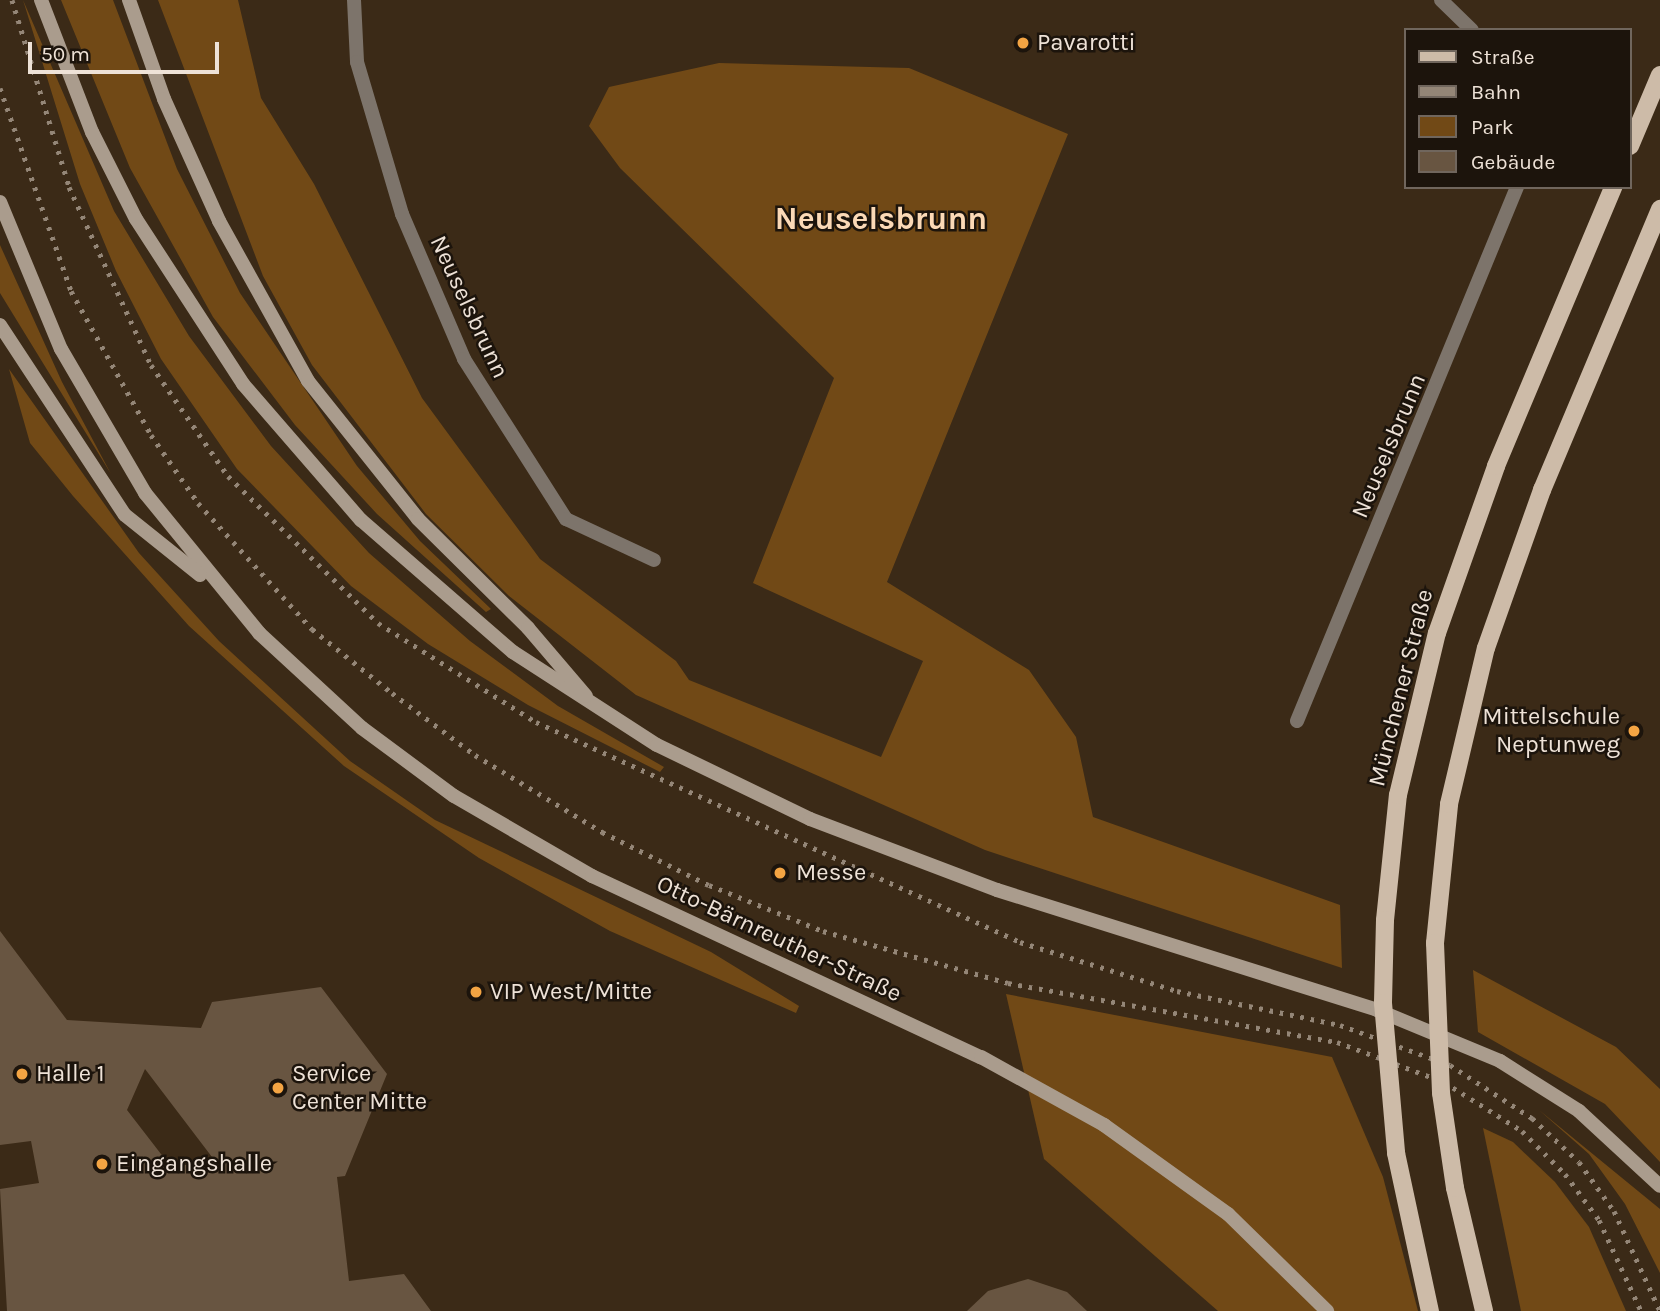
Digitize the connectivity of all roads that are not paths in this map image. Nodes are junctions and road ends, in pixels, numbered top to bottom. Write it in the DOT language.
graph roads {
  1 [pos="41,0"];
  2 [pos="129,0"];
  3 [pos="354,0"];
  4 [pos="1441,0"];
  5 [pos="1470,28"];
  6 [pos="1660,75"];
  7 [pos="1632,141"];
  8 [pos="1516,189"];
  9 [pos="1612,189"];
  10 [pos="0,202"];
  11 [pos="1660,209"];
  12 [pos="0,325"];
  13 [pos="654,560"];
  14 [pos="223,593"];
  15 [pos="596,708"];
  16 [pos="1297,722"];
  17 [pos="1660,1186"];
  18 [pos="1327,1311"];
  19 [pos="1430,1311"];
  20 [pos="1484,1311"];
  1 -- 15 [label="main road"];
  2 -- 15 [label="main road"];
  3 -- 13 [label="street, Neuselsbrunn"];
  4 -- 5 [label="street"];
  6 -- 7 [label="main road"];
  8 -- 16 [label="street, Neuselsbrunn"];
  9 -- 19 [label="main road, Münchener Straße, bridge"];
  10 -- 14 [label="main road, Otto-Bärnreuther-Straße"];
  11 -- 20 [label="main road, bridge"];
  12 -- 14 [label="main road, Otto-Bärnreuther-Straße"];
  14 -- 18 [label="main road, Otto-Bärnreuther-Straße"];
  15 -- 17 [label="main road"];
}
